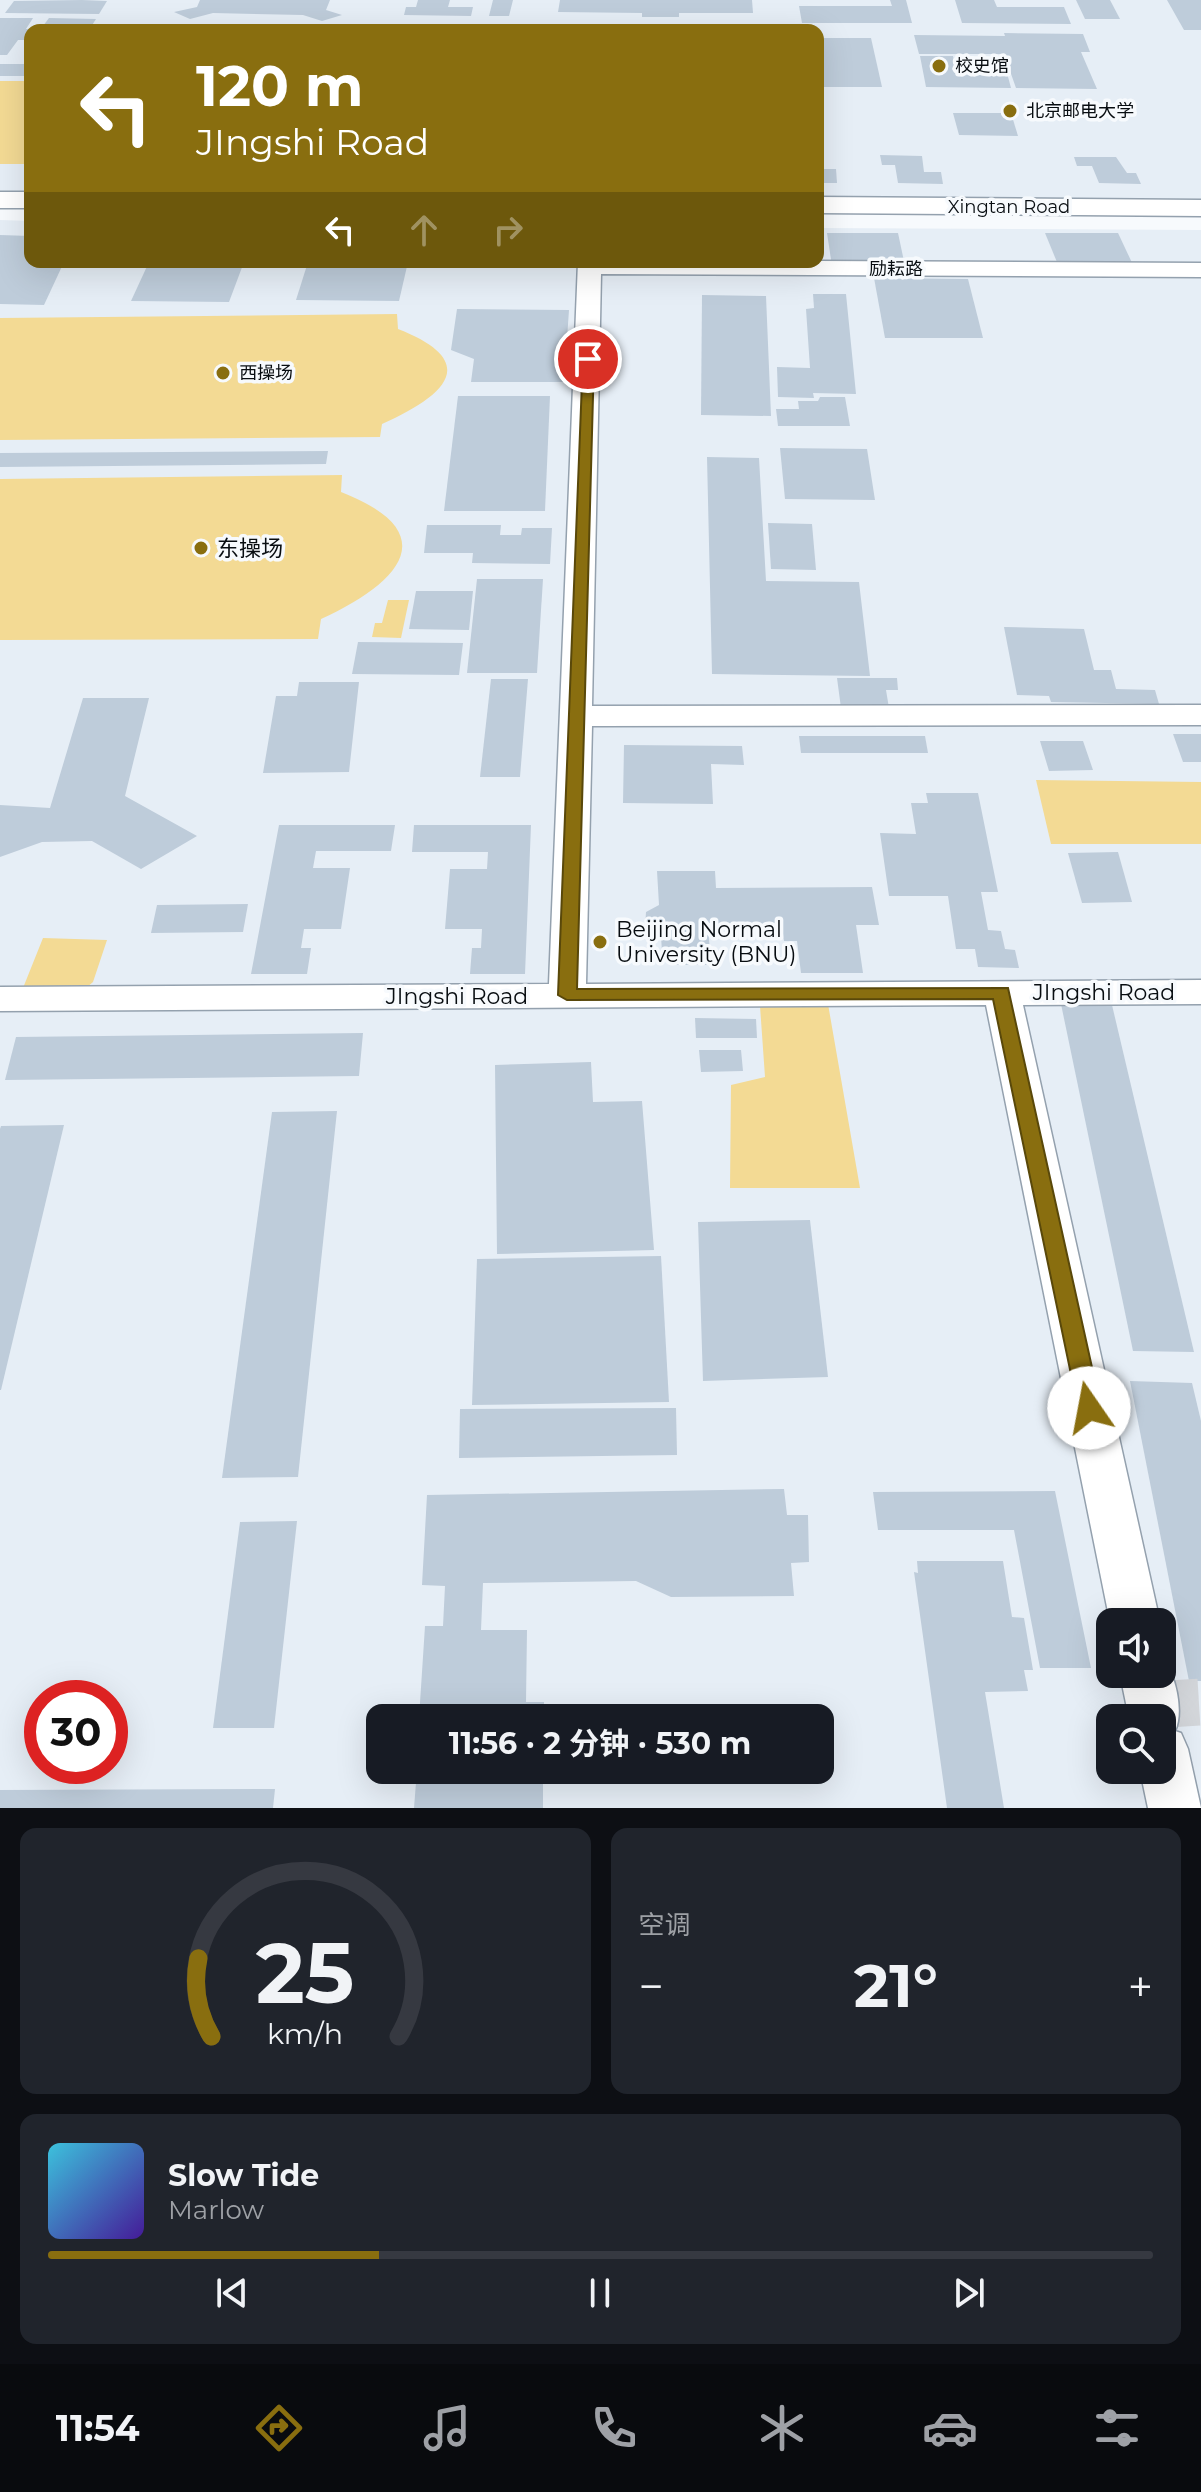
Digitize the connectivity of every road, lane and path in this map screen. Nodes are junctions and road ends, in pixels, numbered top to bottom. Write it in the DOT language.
graph roads {
  1 [pos="0,200"];
  2 [pos="24,200"];
  3 [pos="824,205"];
  4 [pos="1201,208"];
  5 [pos="0,209"];
  6 [pos="24,209"];
  7 [pos="824,213"];
  8 [pos="1201,216"];
  9 [pos="824,267"];
  10 [pos="590,268"];
  11 [pos="1201,270"];
  12 [pos="1201,715"];
  13 [pos="578,716"];
  14 [pos="1201,992"];
  15 [pos="1002,993"];
  16 [pos="567,995"];
  17 [pos="0,999"];
  18 [pos="1132,1608"];
  19 [pos="1170,1784"];
  20 [pos="1175,1808"];
  1 -- 2 [label="street"];
  3 -- 4 [label="street, Xingtan Road"];
  5 -- 6 [label="street"];
  7 -- 8 [label="street, Xingtan Road"];
  9 -- 11 [label="street, 励耘路"];
  10 -- 13 [label="street"];
  12 -- 13 [label="street"];
  13 -- 16 [label="street"];
  14 -- 15 [label="street, JIngshi Road"];
  15 -- 16 [label="street, JIngshi Road"];
  15 -- 18 [label="street"];
  16 -- 17 [label="street, JIngshi Road"];
  19 -- 20 [label="street"];
}
